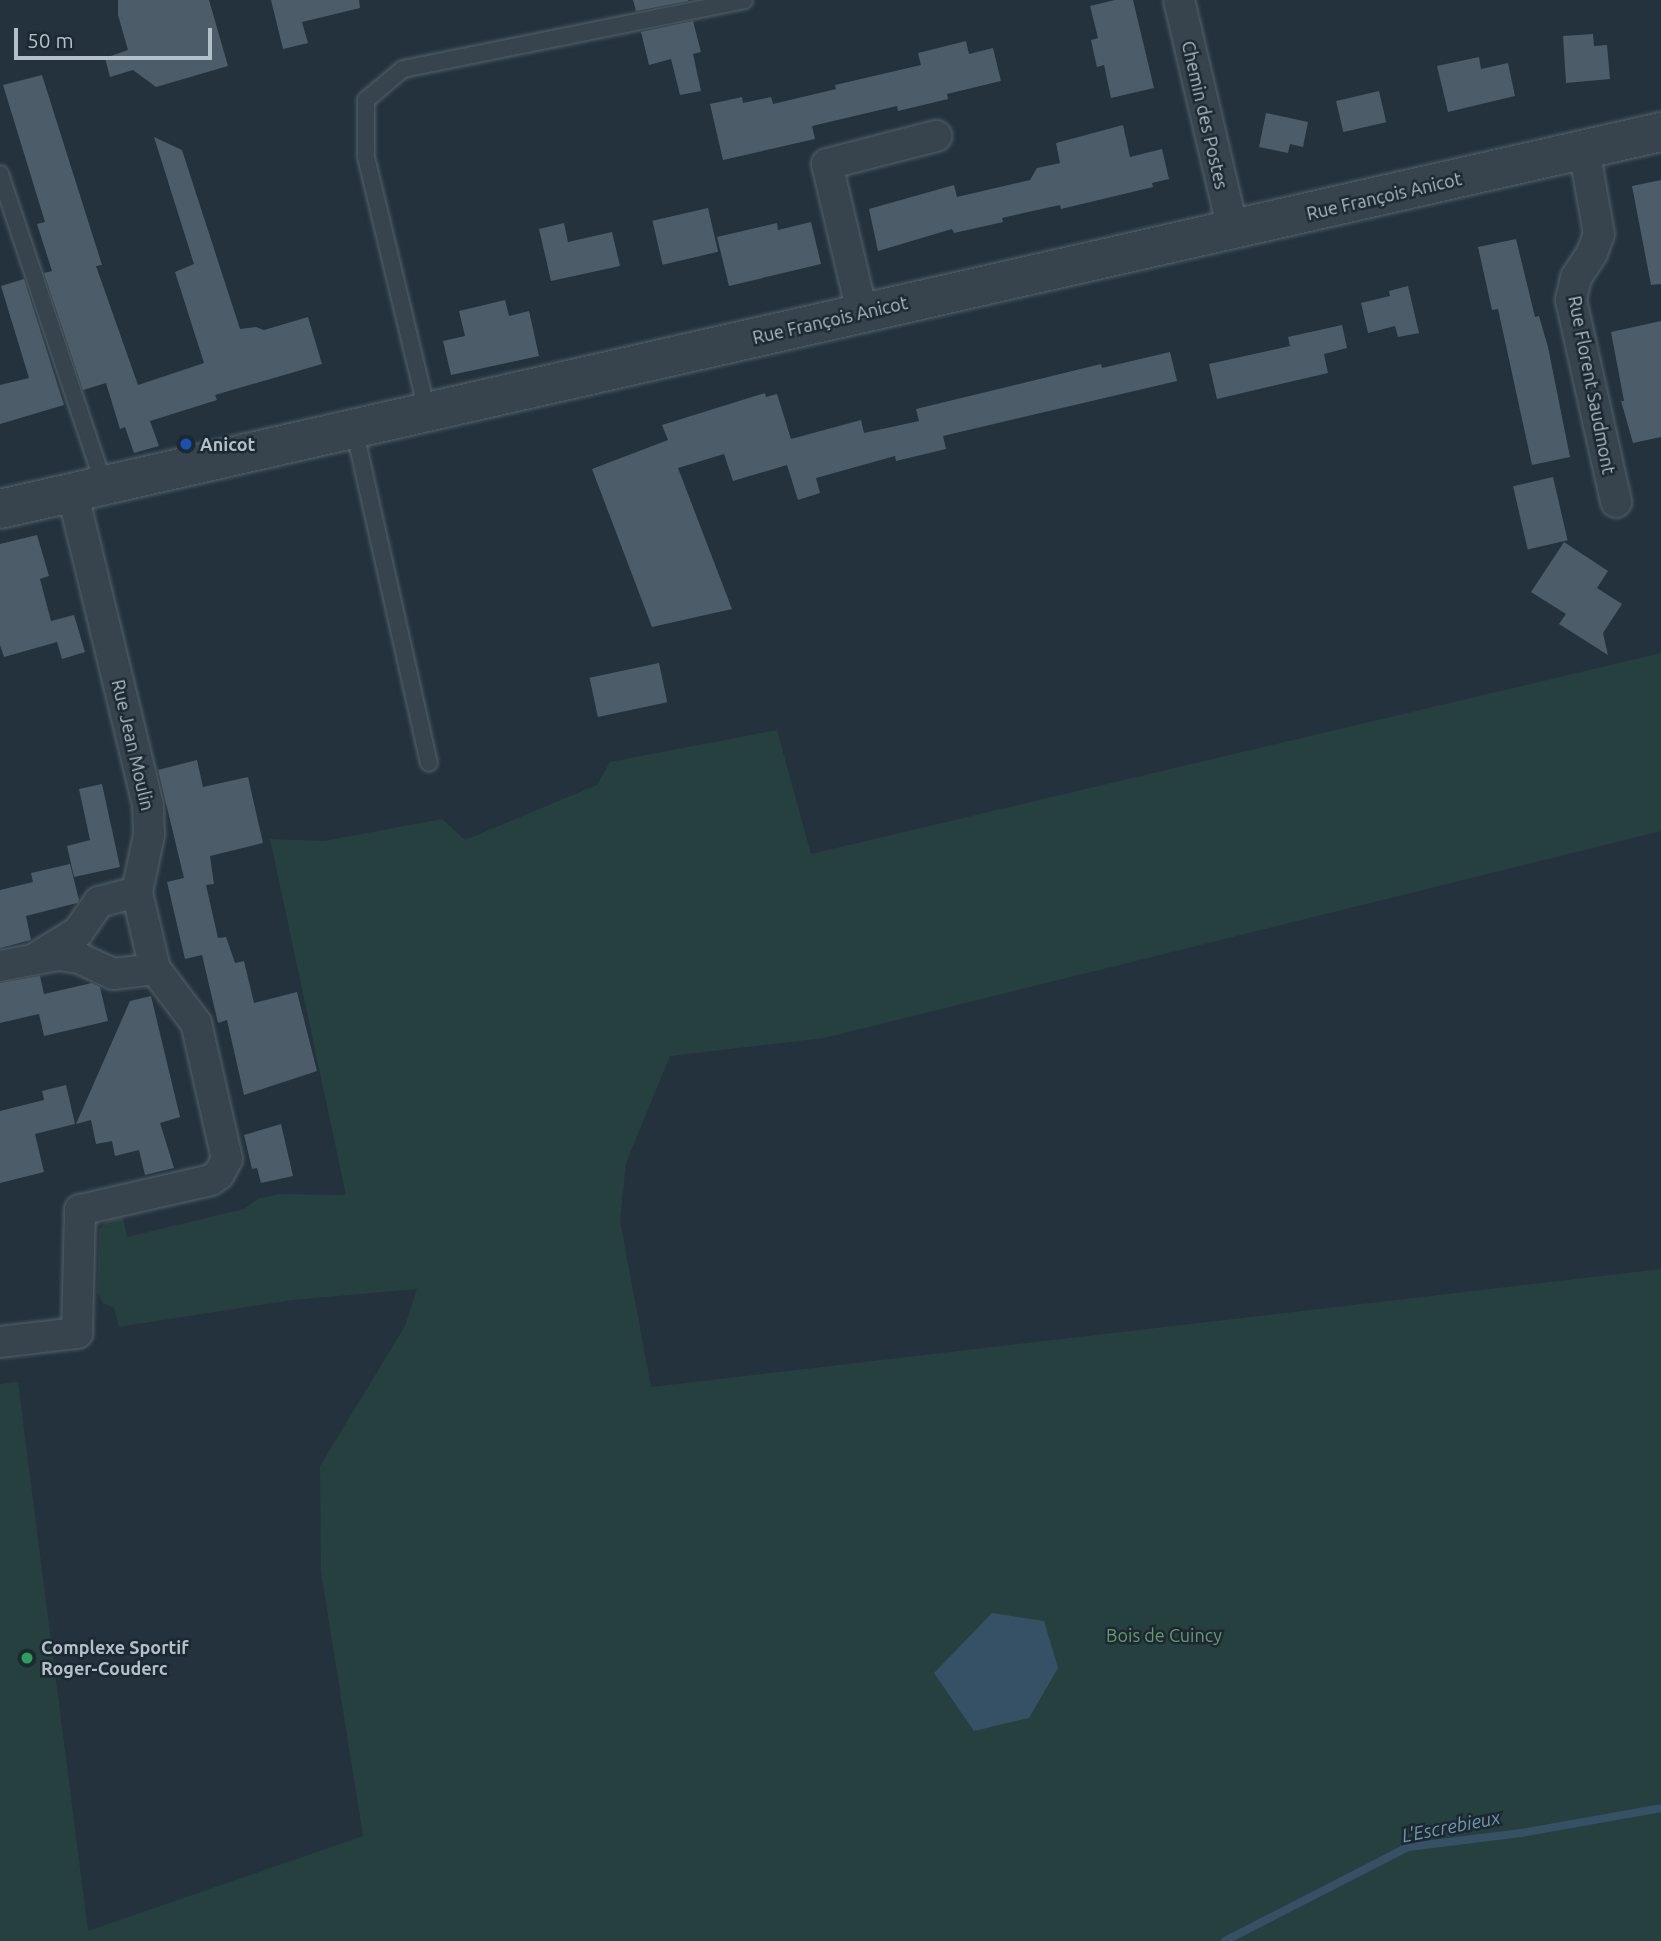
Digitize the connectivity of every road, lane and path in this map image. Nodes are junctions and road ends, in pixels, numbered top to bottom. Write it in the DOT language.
graph roads {
  1 [pos="744,0"];
  2 [pos="1179,0"];
  3 [pos="1661,132"];
  4 [pos="936,136"];
  5 [pos="1584,149"];
  6 [pos="0,174"];
  7 [pos="1233,230"];
  8 [pos="862,312"];
  9 [pos="427,411"];
  10 [pos="354,428"];
  11 [pos="88,489"];
  12 [pos="1616,502"];
  13 [pos="0,509"];
  14 [pos="429,763"];
  15 [pos="137,892"];
  16 [pos="37,957"];
  17 [pos="0,966"];
  18 [pos="155,969"];
  19 [pos="0,1342"];
  1 -- 9 [label="lane"];
  2 -- 7 [label="street, Chemin des Postes"];
  3 -- 5 [label="street, Rue François Anicot"];
  4 -- 8 [label="street"];
  5 -- 7 [label="street, Rue François Anicot"];
  5 -- 12 [label="street, Rue Florent Saudmont"];
  6 -- 11 [label="lane"];
  7 -- 8 [label="street, Rue François Anicot"];
  8 -- 9 [label="street, Rue François Anicot"];
  9 -- 10 [label="street, Rue François Anicot"];
  10 -- 11 [label="street, Rue François Anicot"];
  10 -- 14 [label="lane"];
  11 -- 13 [label="street, Rue François Anicot"];
  11 -- 15 [label="street, Rue Jean Moulin"];
  15 -- 16 [label="street"];
  15 -- 18 [label="street, Rue Jean Moulin"];
  16 -- 17 [label="street"];
  16 -- 18 [label="street"];
  18 -- 19 [label="street, Rue Jean Moulin"];
}
